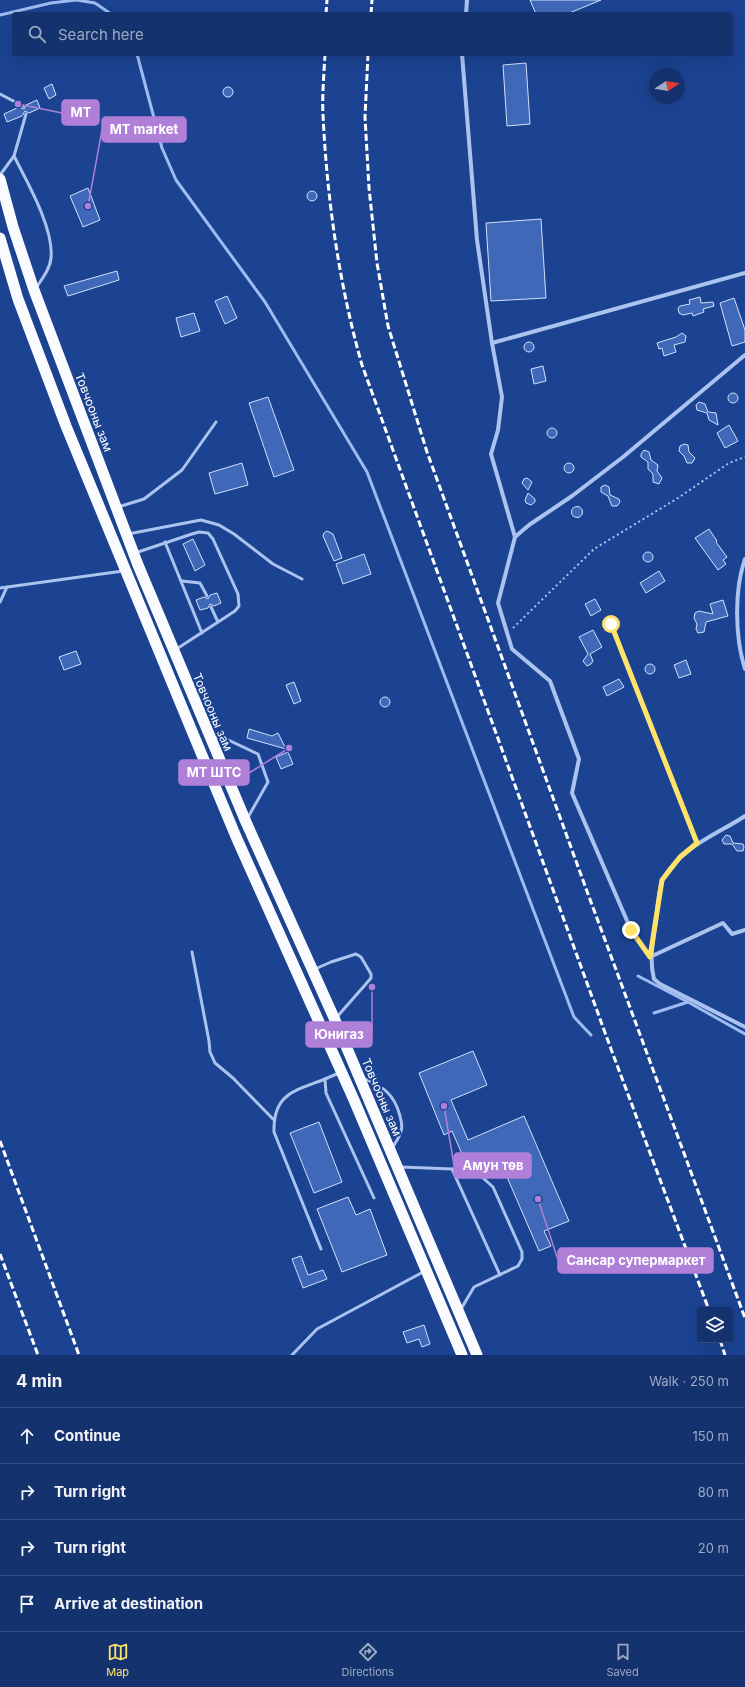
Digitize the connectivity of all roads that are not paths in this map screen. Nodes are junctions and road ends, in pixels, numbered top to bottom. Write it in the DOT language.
graph roads {
  1 [pos="467,0"];
  2 [pos="466,12"];
  3 [pos="462,56"];
  4 [pos="0,94"];
  5 [pos="23,106"];
  6 [pos="26,114"];
  7 [pos="14,156"];
  8 [pos="0,175"];
  9 [pos="0,179"];
  10 [pos="0,238"];
  11 [pos="745,272"];
  12 [pos="34,290"];
  13 [pos="492,343"];
  14 [pos="745,355"];
  15 [pos="216,422"];
  16 [pos="116,507"];
  17 [pos="127,535"];
  18 [pos="515,537"];
  19 [pos="165,542"];
  20 [pos="134,553"];
  21 [pos="745,558"];
  22 [pos="125,570"];
  23 [pos="302,579"];
  24 [pos="182,581"];
  25 [pos="7,587"];
  26 [pos="0,588"];
  27 [pos="207,596"];
  28 [pos="0,602"];
  29 [pos="211,607"];
  30 [pos="218,622"];
  31 [pos="611,624"];
  32 [pos="202,634"];
  33 [pos="174,651"];
  34 [pos="745,669"];
  35 [pos="209,737"];
  36 [pos="745,816"];
  37 [pos="246,822"];
  38 [pos="697,843"];
  39 [pos="745,930"];
  40 [pos="192,952"];
  41 [pos="650,957"];
  42 [pos="313,970"];
  43 [pos="335,1020"];
  44 [pos="745,1027"];
  45 [pos="342,1072"];
  46 [pos="359,1076"];
  47 [pos="325,1079"];
  48 [pos="273,1119"];
  49 [pos="391,1151"];
  50 [pos="398,1167"];
  51 [pos="452,1169"];
  52 [pos="374,1198"];
  53 [pos="321,1249"];
  54 [pos="426,1271"];
  55 [pos="500,1275"];
  56 [pos="459,1313"];
  57 [pos="292,1355"];
  58 [pos="462,1355"];
  59 [pos="477,1355"];
  1 -- 2 [label="street"];
  3 -- 13 [label="street"];
  4 -- 5 [label="lane"];
  6 -- 7 [label="lane"];
  7 -- 8 [label="lane"];
  7 -- 12 [label="lane"];
  9 -- 12 [label="highway, Товчооны зам"];
  10 -- 22 [label="highway"];
  11 -- 13 [label="street"];
  12 -- 16 [label="highway, Товчооны зам"];
  13 -- 18 [label="street"];
  14 -- 18 [label="street"];
  15 -- 16 [label="lane"];
  16 -- 17 [label="highway, Товчооны зам"];
  17 -- 20 [label="highway, Товчооны зам"];
  17 -- 23 [label="lane"];
  18 -- 41 [label="street"];
  19 -- 20 [label="lane"];
  19 -- 24 [label="lane"];
  19 -- 30 [label="lane"];
  20 -- 33 [label="highway, Товчооны зам"];
  21 -- 34 [label="street"];
  22 -- 25 [label="lane"];
  22 -- 45 [label="highway"];
  24 -- 27 [label="lane"];
  24 -- 32 [label="lane"];
  25 -- 26 [label="lane"];
  25 -- 28 [label="lane"];
  29 -- 30 [label="lane"];
  30 -- 32 [label="lane"];
  31 -- 38 [label="street"];
  32 -- 33 [label="lane"];
  33 -- 35 [label="highway, Товчооны зам"];
  35 -- 37 [label="highway, Товчооны зам"];
  35 -- 37 [label="lane"];
  36 -- 38 [label="street"];
  37 -- 42 [label="highway, Товчооны зам"];
  38 -- 41 [label="street"];
  39 -- 41 [label="street"];
  40 -- 48 [label="lane"];
  41 -- 44 [label="street"];
  42 -- 43 [label="highway, Товчооны зам"];
  42 -- 43 [label="lane"];
  43 -- 46 [label="highway, Товчооны зам"];
  45 -- 47 [label="lane"];
  45 -- 54 [label="highway"];
  46 -- 49 [label="highway, Товчооны зам"];
  46 -- 49 [label="lane"];
  47 -- 48 [label="lane"];
  47 -- 52 [label="lane"];
  48 -- 53 [label="lane"];
  49 -- 50 [label="highway, Товчооны зам"];
  50 -- 51 [label="lane"];
  50 -- 56 [label="highway, Товчооны зам"];
  51 -- 55 [label="lane"];
  51 -- 55 [label="lane"];
  54 -- 57 [label="lane"];
  54 -- 58 [label="highway"];
  55 -- 56 [label="lane"];
  56 -- 59 [label="highway, Товчооны зам"];
}
